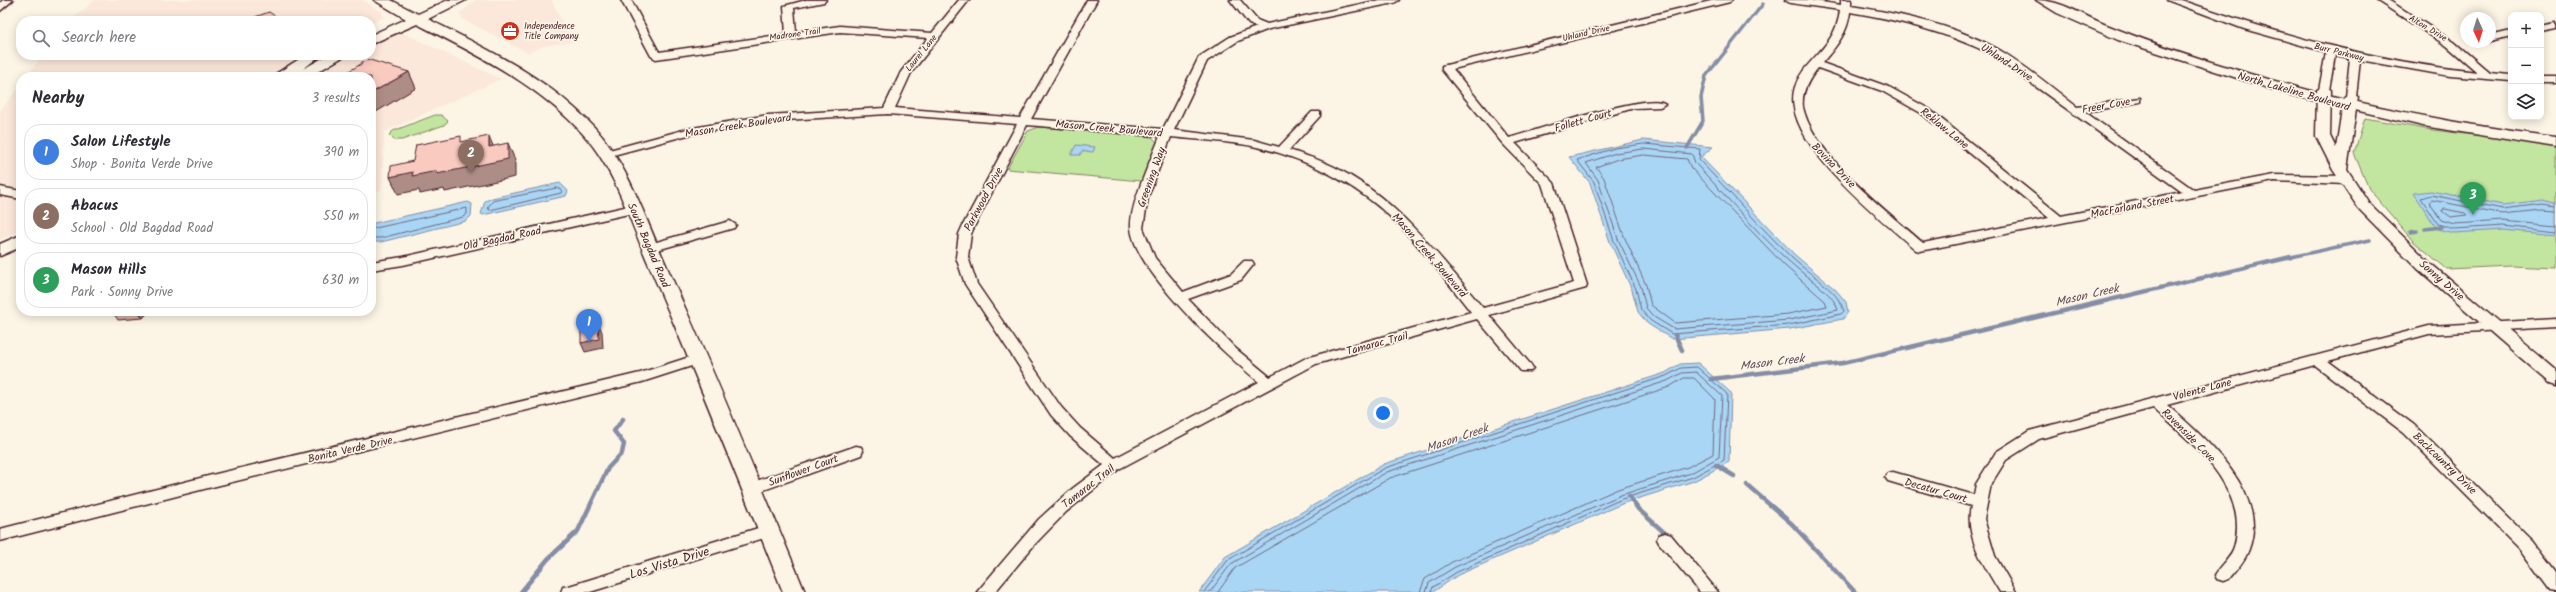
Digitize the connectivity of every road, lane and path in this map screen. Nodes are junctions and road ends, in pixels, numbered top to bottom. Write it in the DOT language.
graph roads {
  1 [pos="8,0"];
  2 [pos="382,0"];
  3 [pos="430,0"];
  4 [pos="459,0"];
  5 [pos="626,0"];
  6 [pos="821,0"];
  7 [pos="964,0"];
  8 [pos="1092,0"];
  9 [pos="1235,0"];
  10 [pos="1394,0"];
  11 [pos="1727,0"];
  12 [pos="1790,0"];
  13 [pos="2043,0"];
  14 [pos="2065,0"];
  15 [pos="2172,0"];
  16 [pos="2381,0"];
  17 [pos="1846,4"];
  18 [pos="0,8"];
  19 [pos="403,12"];
  20 [pos="418,19"];
  21 [pos="376,25"];
  22 [pos="2556,25"];
  23 [pos="1266,27"];
  24 [pos="2544,27"];
  25 [pos="791,34"];
  26 [pos="2508,35"];
  27 [pos="935,36"];
  28 [pos="376,38"];
  29 [pos="2496,38"];
  30 [pos="2450,41"];
  31 [pos="2460,41"];
  32 [pos="2331,51"];
  33 [pos="2355,57"];
  34 [pos="307,60"];
  35 [pos="330,60"];
  36 [pos="1815,64"];
  37 [pos="1446,68"];
  38 [pos="287,72"];
  39 [pos="307,72"];
  40 [pos="2488,77"];
  41 [pos="2508,78"];
  42 [pos="2544,80"];
  43 [pos="2556,80"];
  44 [pos="2324,95"];
  45 [pos="2136,100"];
  46 [pos="2351,102"];
  47 [pos="1660,104"];
  48 [pos="2076,110"];
  49 [pos="888,111"];
  50 [pos="1316,114"];
  51 [pos="1024,121"];
  52 [pos="2556,131"];
  53 [pos="1167,133"];
  54 [pos="1507,142"];
  55 [pos="2556,142"];
  56 [pos="1282,151"];
  57 [pos="606,154"];
  58 [pos="2343,175"];
  59 [pos="0,191"];
  60 [pos="16,194"];
  61 [pos="2192,194"];
  62 [pos="633,209"];
  63 [pos="2059,220"];
  64 [pos="730,225"];
  65 [pos="16,243"];
  66 [pos="1920,247"];
  67 [pos="650,248"];
  68 [pos="0,251"];
  69 [pos="1248,264"];
  70 [pos="376,265"];
  71 [pos="1180,298"];
  72 [pos="1481,314"];
  73 [pos="2556,323"];
  74 [pos="2495,326"];
  75 [pos="2316,358"];
  76 [pos="699,360"];
  77 [pos="1526,368"];
  78 [pos="2556,379"];
  79 [pos="1268,382"];
  80 [pos="2155,402"];
  81 [pos="856,451"];
  82 [pos="1114,465"];
  83 [pos="1893,477"];
  84 [pos="750,489"];
  85 [pos="1980,503"];
  86 [pos="768,531"];
  87 [pos="0,535"];
  88 [pos="1665,539"];
  89 [pos="2223,575"];
  90 [pos="2556,585"];
  91 [pos="570,592"];
  92 [pos="794,592"];
  93 [pos="985,592"];
  94 [pos="1710,592"];
  95 [pos="2008,592"];
  1 -- 18 [label="street"];
  2 -- 19 [label="main road, South Bagdad Road"];
  3 -- 19 [label="main road"];
  4 -- 20 [label="main road"];
  5 -- 25 [label="street, Madrone Trail"];
  6 -- 25 [label="street"];
  7 -- 27 [label="street, Laurel Lane"];
  8 -- 51 [label="street, Parkwood Drive"];
  9 -- 23 [label="street"];
  10 -- 23 [label="street, Greening Way"];
  11 -- 37 [label="street, Uhland Drive"];
  12 -- 17 [label="street, Uhland Drive"];
  13 -- 44 [label="main road, North Lakeline Boulevard"];
  14 -- 44 [label="main road, North Lakeline Boulevard"];
  15 -- 32 [label="street, Burr Parkway"];
  16 -- 30 [label="street, Alton Drive"];
  17 -- 36 [label="street, Bovina Drive"];
  17 -- 48 [label="street, Uhland Drive"];
  19 -- 20 [label="main road, South Bagdad Road"];
  19 -- 21 [label="main road"];
  20 -- 28 [label="main road"];
  20 -- 57 [label="main road, South Bagdad Road"];
  22 -- 24 [label="street"];
  23 -- 53 [label="street, Greening Way"];
  25 -- 27 [label="street, Madrone Trail"];
  26 -- 29 [label="street"];
  27 -- 49 [label="street, Laurel Lane"];
  30 -- 31 [label="street"];
  30 -- 40 [label="street, Alton Drive"];
  32 -- 33 [label="street, Burr Parkway"];
  32 -- 44 [label="street, Sonny Drive"];
  33 -- 40 [label="street, Burr Parkway"];
  33 -- 46 [label="street"];
  34 -- 38 [label="main road"];
  35 -- 39 [label="main road"];
  36 -- 63 [label="street, Reklaw Lane"];
  36 -- 66 [label="street, Bovina Drive"];
  37 -- 54 [label="street, Tamarac Trail"];
  40 -- 41 [label="street, Burr Parkway"];
  42 -- 43 [label="street"];
  44 -- 46 [label="main road, North Lakeline Boulevard"];
  44 -- 58 [label="street, Sonny Drive"];
  45 -- 48 [label="street, Freer Cove"];
  46 -- 52 [label="main road, North Lakeline Boulevard"];
  46 -- 55 [label="main road, North Lakeline Boulevard"];
  46 -- 58 [label="street"];
  47 -- 54 [label="street, Follett Court"];
  48 -- 61 [label="street, Uhland Drive"];
  49 -- 51 [label="street, Mason Creek Boulevard"];
  49 -- 57 [label="street, Mason Creek Boulevard"];
  50 -- 56 [label="street"];
  51 -- 53 [label="street, Mason Creek Boulevard"];
  51 -- 82 [label="street, Parkwood Drive"];
  53 -- 56 [label="street, Mason Creek Boulevard"];
  53 -- 71 [label="street, Greening Way"];
  54 -- 72 [label="street, Tamarac Trail"];
  56 -- 72 [label="street, Mason Creek Boulevard"];
  57 -- 62 [label="main road, South Bagdad Road"];
  58 -- 61 [label="street, MacFarland Street"];
  58 -- 74 [label="street, Sonny Drive"];
  59 -- 60 [label="street"];
  61 -- 63 [label="street, MacFarland Street"];
  62 -- 67 [label="main road, South Bagdad Road"];
  62 -- 70 [label="street, Old Bagdad Road"];
  63 -- 66 [label="street, MacFarland Street"];
  64 -- 67 [label="street"];
  65 -- 68 [label="main road"];
  67 -- 76 [label="main road, South Bagdad Road"];
  69 -- 71 [label="street"];
  71 -- 79 [label="street, Greening Way"];
  72 -- 77 [label="street, Mason Creek Boulevard"];
  72 -- 79 [label="street, Tamarac Trail"];
  73 -- 74 [label="street, Volente Lane"];
  74 -- 75 [label="street, Volente Lane"];
  74 -- 78 [label="street, Sonny Drive"];
  75 -- 80 [label="street, Volente Lane"];
  75 -- 90 [label="street, Backcountry Drive"];
  76 -- 84 [label="main road, South Bagdad Road"];
  76 -- 87 [label="street, Bonita Verde Drive"];
  79 -- 82 [label="street, Tamarac Trail"];
  80 -- 85 [label="street, Volente Lane"];
  80 -- 89 [label="street, Ravenside Cove"];
  81 -- 84 [label="street, Sunflower Court"];
  82 -- 93 [label="street, Tamarac Trail"];
  83 -- 85 [label="street, Decatur Court"];
  84 -- 86 [label="main road, South Bagdad Road"];
  85 -- 95 [label="street, Volente Lane"];
  86 -- 91 [label="street, Los Vista Drive"];
  86 -- 92 [label="main road, South Bagdad Road"];
  88 -- 94 [label="street"];
}
